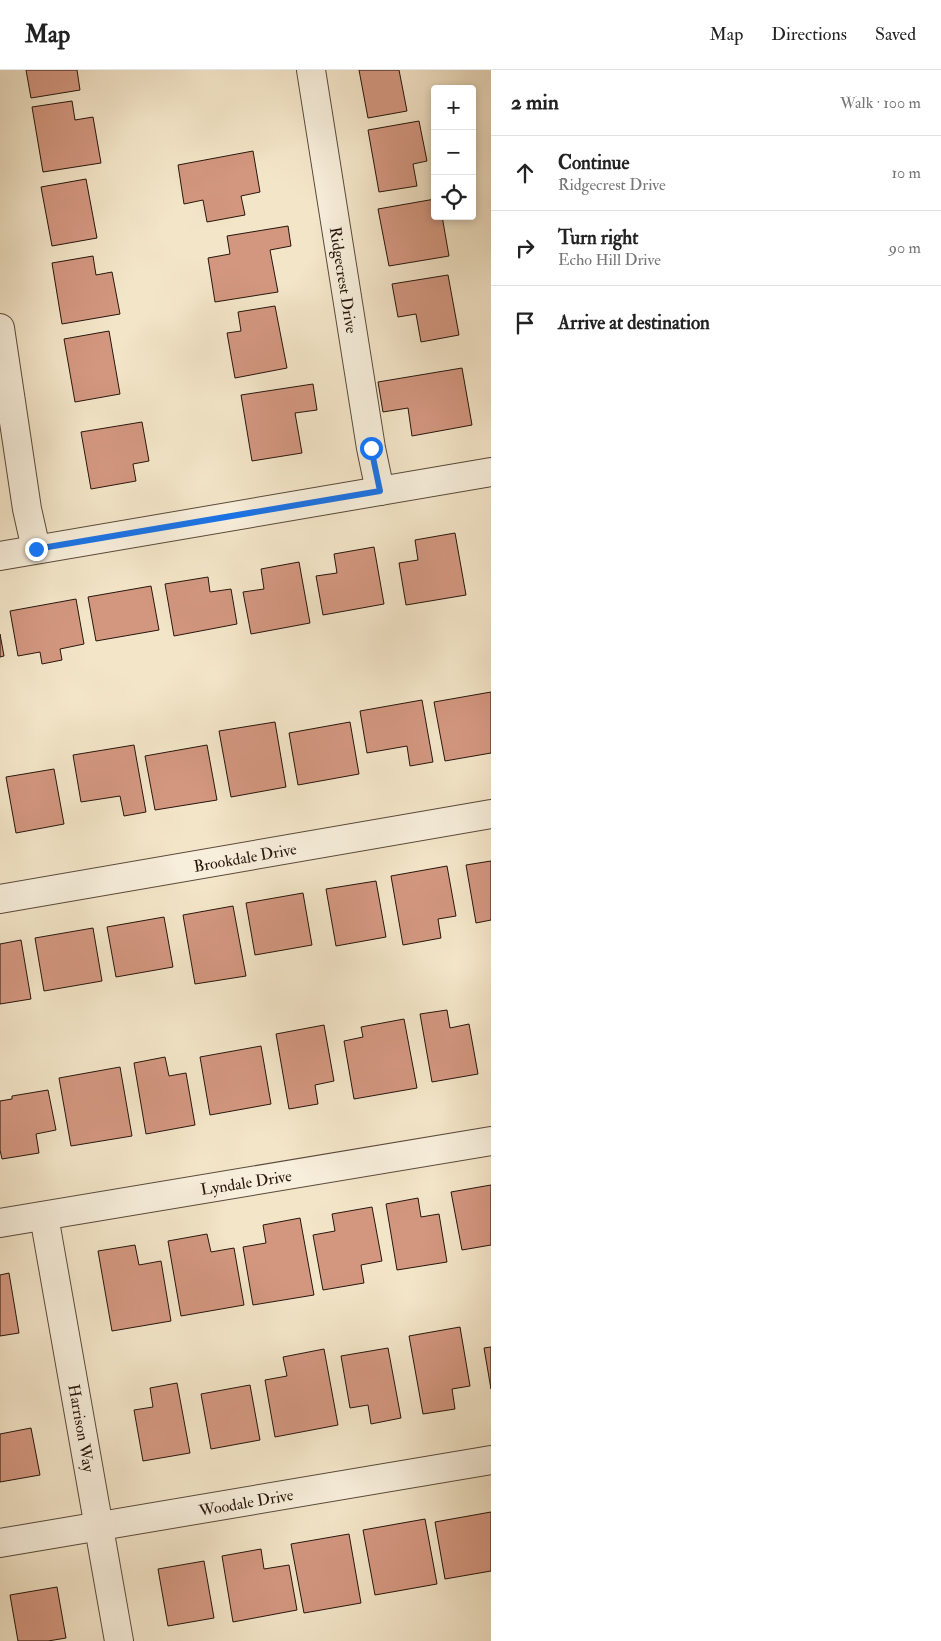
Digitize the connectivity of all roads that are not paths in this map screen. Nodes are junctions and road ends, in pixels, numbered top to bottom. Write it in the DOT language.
graph roads {
  1 [pos="310,70"];
  2 [pos="0,328"];
  3 [pos="491,472"];
  4 [pos="380,491"];
  5 [pos="36,549"];
  6 [pos="0,556"];
  7 [pos="491,814"];
  8 [pos="0,899"];
  9 [pos="491,1141"];
  10 [pos="44,1216"];
  11 [pos="0,1223"];
  12 [pos="491,1460"];
  13 [pos="99,1527"];
  14 [pos="0,1543"];
  15 [pos="119,1641"];
  1 -- 4 [label="street, Ridgecrest Drive"];
  2 -- 5 [label="street"];
  3 -- 4 [label="street"];
  4 -- 5 [label="street"];
  5 -- 6 [label="street"];
  7 -- 8 [label="street, Brookdale Drive"];
  9 -- 10 [label="street, Lyndale Drive"];
  10 -- 11 [label="street, Lyndale Drive"];
  10 -- 13 [label="street, Harrison Way"];
  12 -- 13 [label="street, Woodale Drive"];
  13 -- 14 [label="street, Woodale Drive"];
  13 -- 15 [label="street, Harrison Way"];
}
